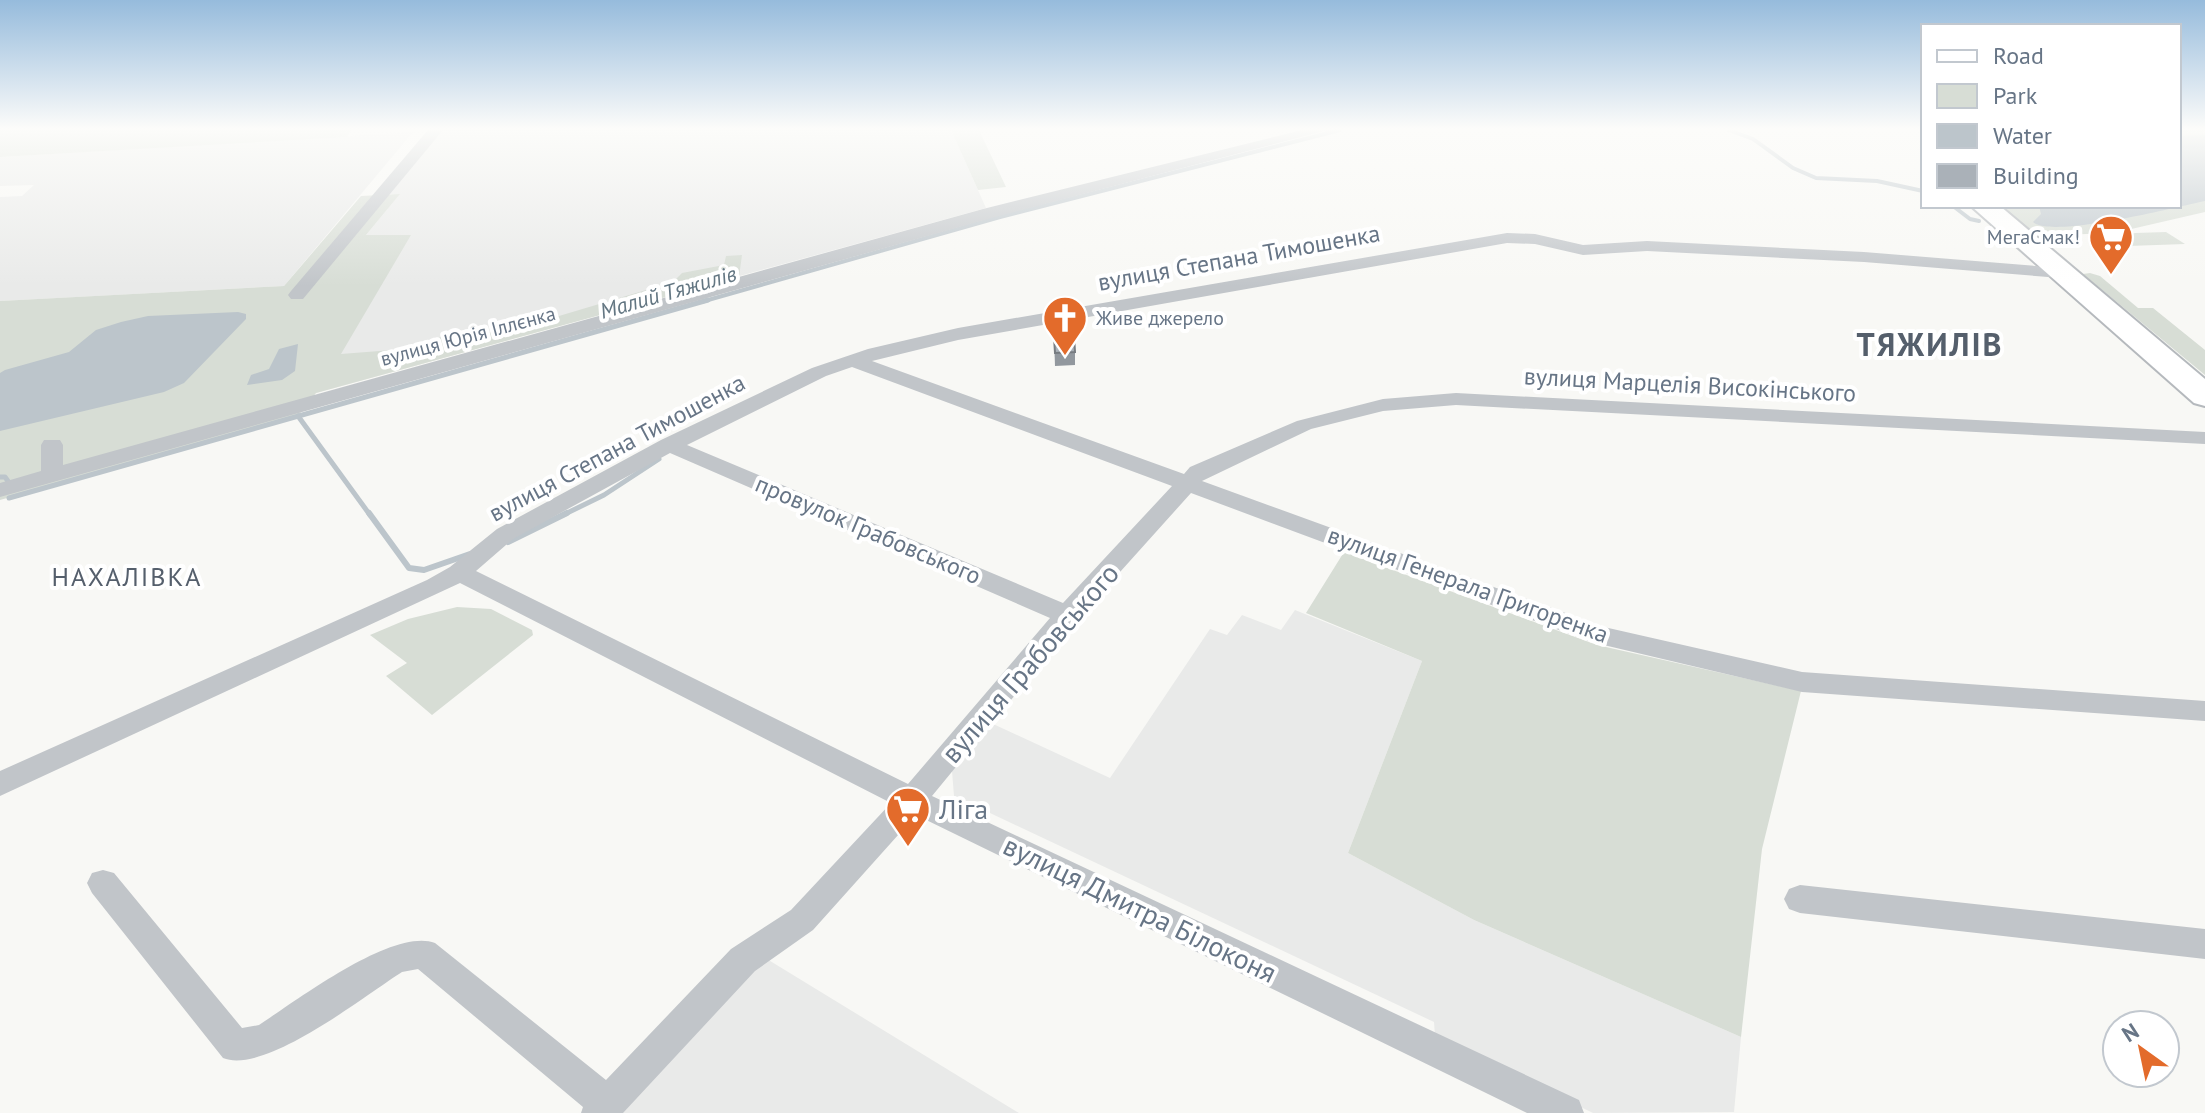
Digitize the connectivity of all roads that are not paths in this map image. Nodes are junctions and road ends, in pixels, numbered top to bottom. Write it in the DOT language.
graph roads {
  1 [pos="392,182"];
  2 [pos="1113,182"];
  3 [pos="1986,208"];
  4 [pos="2061,273"];
  5 [pos="297,295"];
  6 [pos="851,360"];
  7 [pos="2167,364"];
  8 [pos="2205,389"];
  9 [pos="2205,396"];
  10 [pos="2205,438"];
  11 [pos="52,445"];
  12 [pos="669,445"];
  13 [pos="52,475"];
  14 [pos="1189,482"];
  15 [pos="0,490"];
  16 [pos="459,573"];
  17 [pos="1067,615"];
  18 [pos="2205,711"];
  19 [pos="0,784"];
  20 [pos="912,800"];
  21 [pos="103,883"];
  22 [pos="1800,899"];
  23 [pos="2205,944"];
  24 [pos="603,1109"];
  25 [pos="1566,1113"];
  1 -- 5 [label="street"];
  2 -- 13 [label="street, вулиця Юрія Іллєнка"];
  3 -- 4 [label="main road"];
  4 -- 6 [label="street, вулиця Степана Тимошенка"];
  4 -- 7 [label="main road"];
  6 -- 12 [label="street, вулиця Степана Тимошенка"];
  6 -- 14 [label="street, вулиця Генерала Григоренка"];
  7 -- 8 [label="main road"];
  7 -- 9 [label="main road"];
  10 -- 14 [label="street, вулиця Марцелія Високінського"];
  11 -- 13 [label="street"];
  12 -- 16 [label="street, вулиця Степана Тимошенка"];
  12 -- 17 [label="street, провулок Грабовського"];
  13 -- 15 [label="street, вулиця Юрія Іллєнка"];
  14 -- 17 [label="street, вулиця Грабовського"];
  14 -- 18 [label="street, вулиця Генерала Григоренка"];
  16 -- 19 [label="street, вулиця Степана Тимошенка"];
  16 -- 20 [label="street, вулиця Дмитра Білоконя"];
  17 -- 20 [label="street, вулиця Грабовського"];
  20 -- 24 [label="street, вулиця Грабовського"];
  20 -- 25 [label="street, вулиця Дмитра Білоконя"];
  21 -- 24 [label="street"];
  22 -- 23 [label="street"];
}
